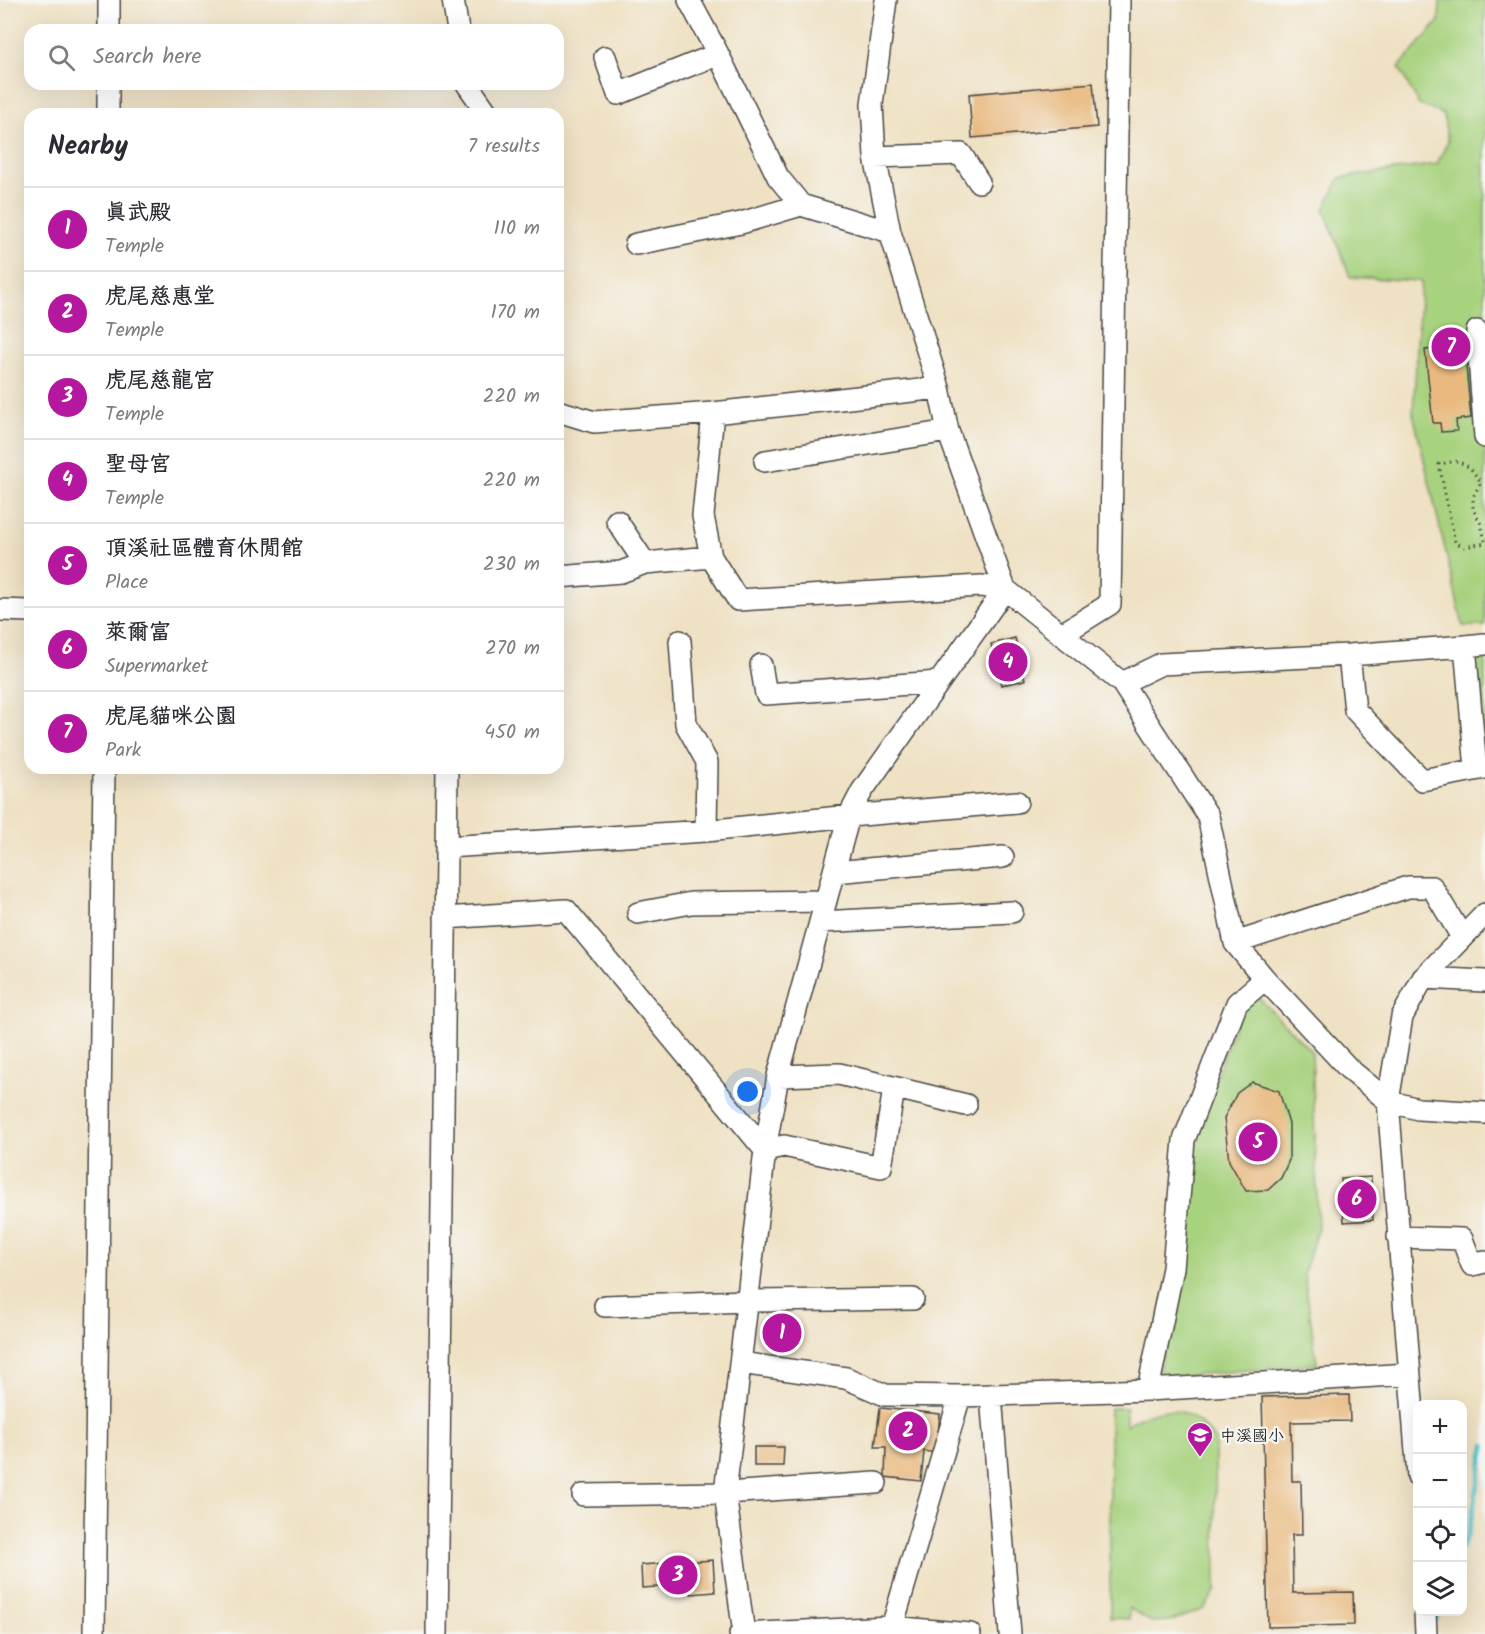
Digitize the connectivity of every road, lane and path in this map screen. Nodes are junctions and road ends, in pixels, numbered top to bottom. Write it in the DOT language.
graph roads {
  1 [pos="109,0"];
  2 [pos="453,0"];
  3 [pos="689,0"];
  4 [pos="886,0"];
  5 [pos="1119,0"];
  6 [pos="109,24"];
  7 [pos="457,24"];
  8 [pos="718,54"];
  9 [pos="605,57"];
  10 [pos="108,90"];
  11 [pos="471,90"];
  12 [pos="108,108"];
  13 [pos="484,108"];
  14 [pos="875,157"];
  15 [pos="979,182"];
  16 [pos="801,205"];
  17 [pos="890,232"];
  18 [pos="636,244"];
  19 [pos="1477,331"];
  20 [pos="939,388"];
  21 [pos="564,413"];
  22 [pos="713,413"];
  23 [pos="948,431"];
  24 [pos="1485,437"];
  25 [pos="765,461"];
  26 [pos="1483,482"];
  27 [pos="616,521"];
  28 [pos="1485,542"];
  29 [pos="711,557"];
  30 [pos="645,563"];
  31 [pos="564,577"];
  32 [pos="1005,589"];
  33 [pos="0,610"];
  34 [pos="24,611"];
  35 [pos="1062,634"];
  36 [pos="680,641"];
  37 [pos="1475,645"];
  38 [pos="1349,655"];
  39 [pos="761,665"];
  40 [pos="939,682"];
  41 [pos="1122,683"];
  42 [pos="1481,768"];
  43 [pos="104,774"];
  44 [pos="447,774"];
  45 [pos="1017,802"];
  46 [pos="849,816"];
  47 [pos="706,831"];
  48 [pos="446,847"];
  49 [pos="1003,857"];
  50 [pos="834,872"];
  51 [pos="826,901"];
  52 [pos="1012,912"];
  53 [pos="638,913"];
  54 [pos="1485,914"];
  55 [pos="445,918"];
  56 [pos="820,922"];
  57 [pos="1462,937"];
  58 [pos="1235,943"];
  59 [pos="1424,978"];
  60 [pos="1265,979"];
  61 [pos="1485,981"];
  62 [pos="778,1076"];
  63 [pos="894,1089"];
  64 [pos="1388,1101"];
  65 [pos="966,1105"];
  66 [pos="1485,1113"];
  67 [pos="765,1150"];
  68 [pos="1398,1237"];
  69 [pos="1485,1262"];
  70 [pos="913,1299"];
  71 [pos="747,1301"];
  72 [pos="605,1306"];
  73 [pos="740,1363"];
  74 [pos="1409,1374"];
  75 [pos="1148,1390"];
  76 [pos="991,1395"];
  77 [pos="960,1396"];
  78 [pos="1416,1454"];
  79 [pos="876,1483"];
  80 [pos="725,1493"];
  81 [pos="583,1495"];
  82 [pos="1425,1616"];
  83 [pos="890,1630"];
  84 [pos="94,1634"];
  85 [pos="437,1634"];
  86 [pos="742,1634"];
  87 [pos="970,1634"];
  88 [pos="1010,1634"];
  89 [pos="1426,1634"];
  1 -- 6 [label="street"];
  2 -- 7 [label="street"];
  3 -- 8 [label="street"];
  4 -- 14 [label="street"];
  5 -- 35 [label="street"];
  8 -- 9 [label="street"];
  8 -- 16 [label="street"];
  10 -- 12 [label="street"];
  11 -- 13 [label="street"];
  14 -- 15 [label="street"];
  14 -- 17 [label="street"];
  16 -- 17 [label="street"];
  16 -- 18 [label="street"];
  17 -- 20 [label="street"];
  19 -- 24 [label="street"];
  20 -- 22 [label="street"];
  20 -- 23 [label="street"];
  21 -- 22 [label="street"];
  22 -- 29 [label="street"];
  23 -- 25 [label="street"];
  23 -- 32 [label="street"];
  26 -- 28 [label="path"];
  26 -- 28 [label="path"];
  27 -- 30 [label="street"];
  29 -- 30 [label="street"];
  29 -- 32 [label="street"];
  30 -- 31 [label="street"];
  32 -- 35 [label="street"];
  32 -- 40 [label="street"];
  33 -- 34 [label="street"];
  35 -- 41 [label="street"];
  36 -- 47 [label="street"];
  37 -- 38 [label="street"];
  37 -- 42 [label="street"];
  38 -- 41 [label="street"];
  38 -- 42 [label="street"];
  39 -- 40 [label="street"];
  40 -- 46 [label="street"];
  41 -- 58 [label="street"];
  43 -- 84 [label="street"];
  44 -- 48 [label="street"];
  45 -- 46 [label="street"];
  46 -- 47 [label="street"];
  46 -- 50 [label="street"];
  47 -- 48 [label="street"];
  48 -- 55 [label="street"];
  49 -- 50 [label="street"];
  50 -- 51 [label="street"];
  51 -- 53 [label="street"];
  51 -- 56 [label="street"];
  52 -- 56 [label="street"];
  54 -- 57 [label="street"];
  55 -- 67 [label="street"];
  55 -- 85 [label="street"];
  56 -- 62 [label="street"];
  57 -- 58 [label="street"];
  57 -- 59 [label="street"];
  58 -- 60 [label="street"];
  59 -- 61 [label="street"];
  59 -- 64 [label="street"];
  60 -- 64 [label="street"];
  60 -- 75 [label="street"];
  62 -- 63 [label="street"];
  62 -- 67 [label="street"];
  63 -- 65 [label="street"];
  63 -- 67 [label="street"];
  64 -- 66 [label="street"];
  64 -- 68 [label="street"];
  67 -- 71 [label="street"];
  68 -- 69 [label="street"];
  68 -- 74 [label="street"];
  70 -- 71 [label="street"];
  71 -- 72 [label="street"];
  71 -- 73 [label="street"];
  73 -- 77 [label="street"];
  73 -- 80 [label="street"];
  74 -- 75 [label="street"];
  74 -- 78 [label="street"];
  75 -- 76 [label="street"];
  76 -- 77 [label="street"];
  76 -- 88 [label="street"];
  77 -- 83 [label="street"];
  79 -- 80 [label="street"];
  80 -- 81 [label="street"];
  80 -- 86 [label="street"];
  82 -- 89 [label="street"];
  83 -- 86 [label="street"];
  83 -- 87 [label="street"];
}
